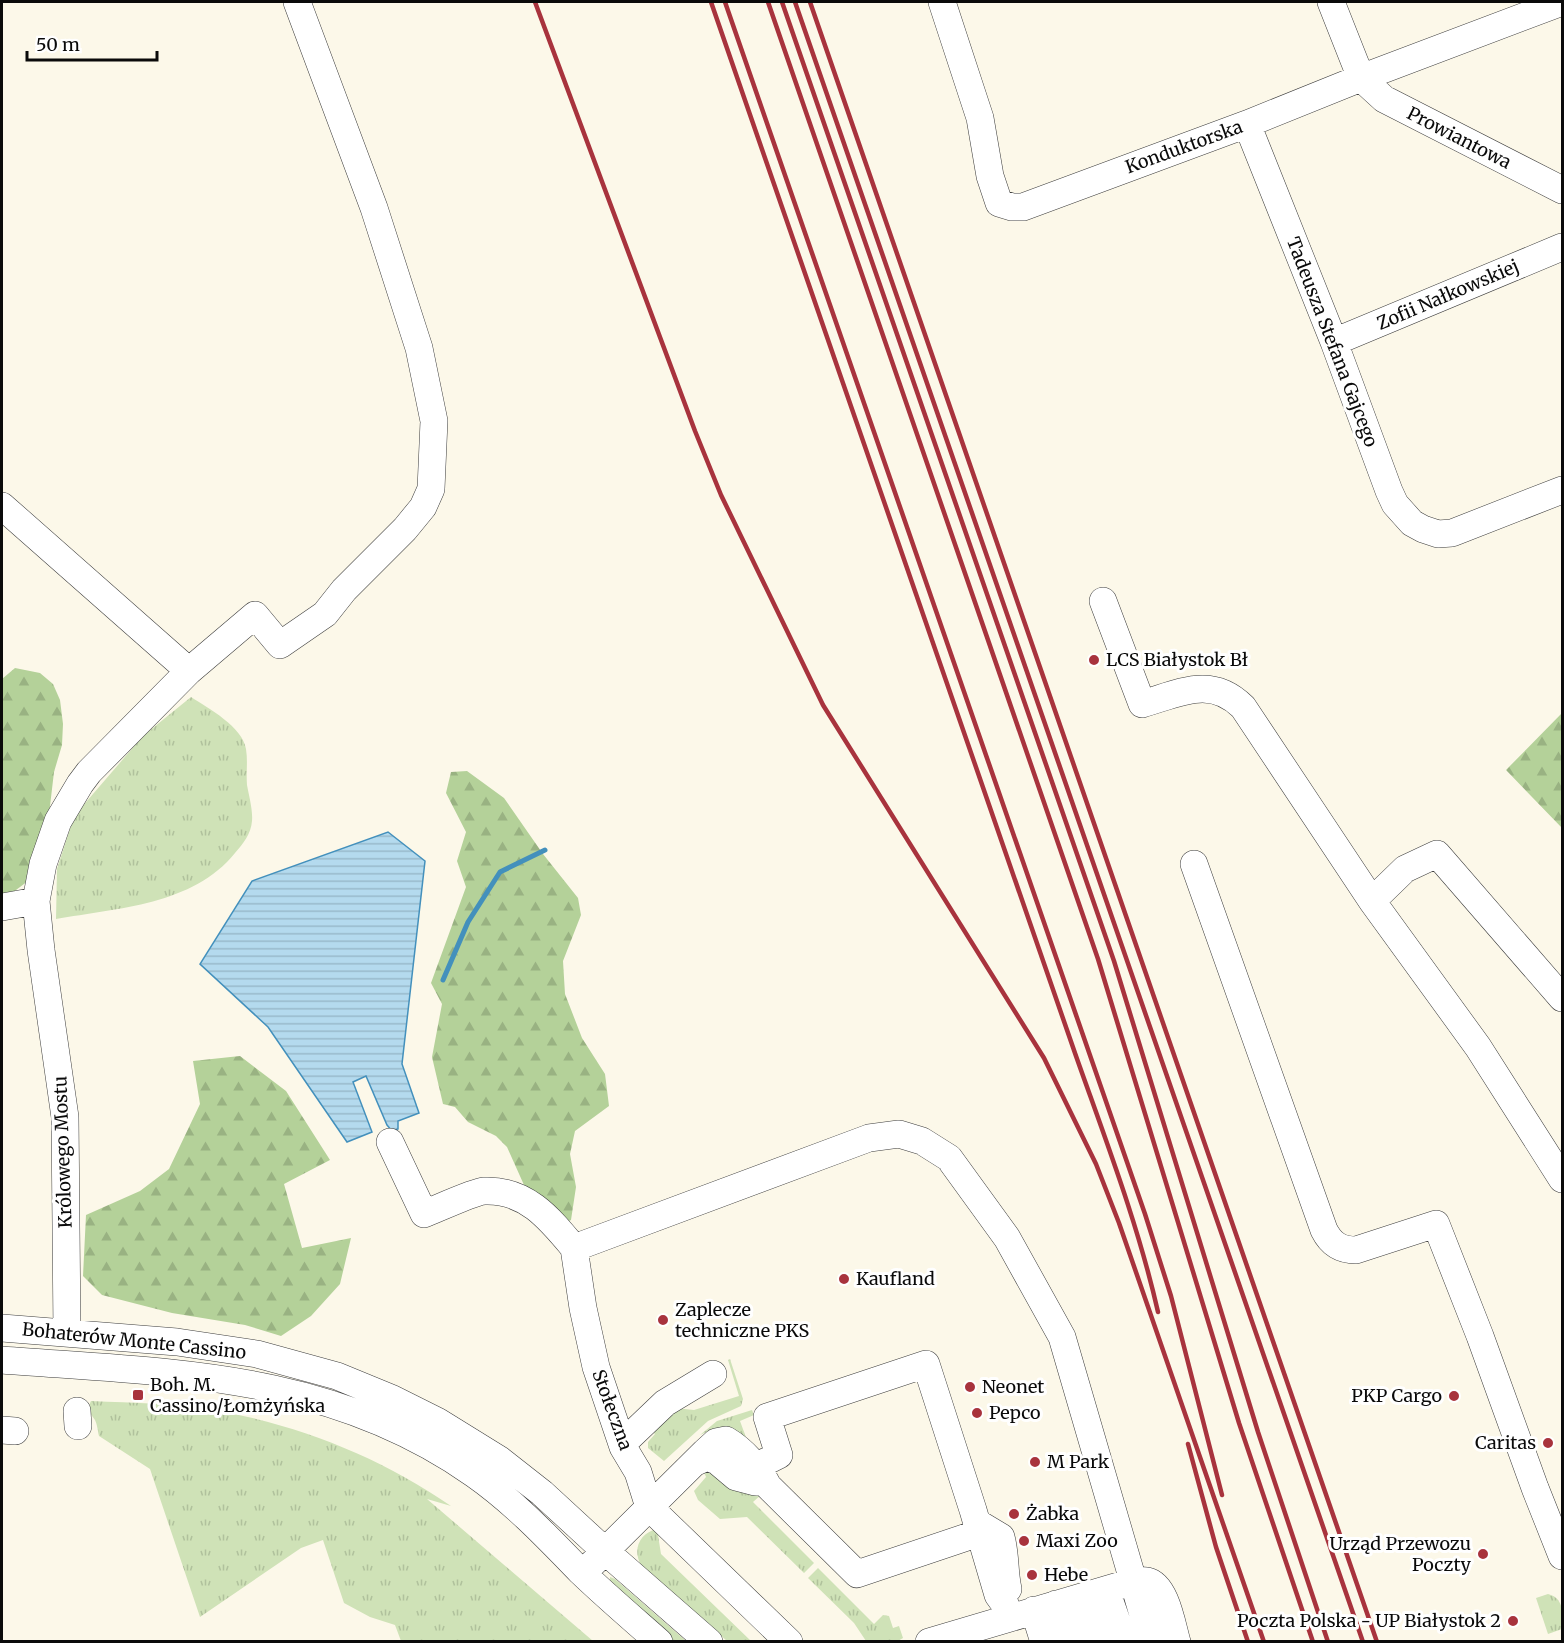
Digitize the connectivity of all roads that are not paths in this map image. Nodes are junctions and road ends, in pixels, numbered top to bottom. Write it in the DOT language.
graph roads {
  1 [pos="297,2"];
  2 [pos="942,2"];
  3 [pos="1331,2"];
  4 [pos="1563,2"];
  5 [pos="1361,78"];
  6 [pos="1247,124"];
  7 [pos="1557,181"];
  8 [pos="1563,247"];
  9 [pos="1334,342"];
  10 [pos="1563,490"];
  11 [pos="2,506"];
  12 [pos="1103,601"];
  13 [pos="189,671"];
  14 [pos="1194,864"];
  15 [pos="36,901"];
  16 [pos="1372,901"];
  17 [pos="2,908"];
  18 [pos="1563,998"];
  19 [pos="390,1142"];
  20 [pos="1563,1179"];
  21 [pos="574,1248"];
  22 [pos="2,1328"];
  23 [pos="67,1333"];
  24 [pos="177,1342"];
  25 [pos="2,1360"];
  26 [pos="173,1372"];
  27 [pos="713,1374"];
  28 [pos="622,1444"];
  29 [pos="764,1472"];
  30 [pos="650,1507"];
  31 [pos="980,1527"];
  32 [pos="605,1551"];
  33 [pos="1563,1556"];
  34 [pos="583,1573"];
  35 [pos="1132,1582"];
  36 [pos="1049,1604"];
  37 [pos="659,1641"];
  38 [pos="709,1641"];
  39 [pos="789,1641"];
  40 [pos="929,1641"];
  41 [pos="1044,1641"];
  42 [pos="1070,1641"];
  43 [pos="1096,1641"];
  44 [pos="1124,1641"];
  45 [pos="1151,1641"];
  46 [pos="1177,1641"];
  1 -- 13 [label="street, Królowego Mostu"];
  2 -- 6 [label="street, Konduktorska"];
  3 -- 5 [label="street"];
  4 -- 5 [label="street, Konduktorska"];
  5 -- 6 [label="street, Konduktorska"];
  5 -- 7 [label="street, Prowiantowa"];
  6 -- 9 [label="street, Tadeusza Stefana Gajcego"];
  8 -- 9 [label="street, Zofii Nałkowskiej"];
  9 -- 10 [label="street, Tadeusza Stefana Gajcego"];
  11 -- 13 [label="street"];
  12 -- 16 [label="street"];
  13 -- 15 [label="street, Królowego Mostu"];
  14 -- 33 [label="street"];
  15 -- 17 [label="street"];
  15 -- 23 [label="street, Królowego Mostu"];
  16 -- 18 [label="street"];
  16 -- 20 [label="street"];
  19 -- 21 [label="street"];
  21 -- 28 [label="street, Stołeczna"];
  21 -- 35 [label="street"];
  22 -- 23 [label="street, Bohaterów Monte Cassino"];
  23 -- 24 [label="street, Bohaterów Monte Cassino"];
  24 -- 26 [label="street"];
  24 -- 32 [label="street, Bohaterów Monte Cassino"];
  25 -- 26 [label="street, Bohaterów Monte Cassino"];
  26 -- 34 [label="street, Bohaterów Monte Cassino"];
  27 -- 28 [label="street"];
  28 -- 30 [label="street, Stołeczna"];
  29 -- 30 [label="street"];
  29 -- 31 [label="street"];
  29 -- 31 [label="street"];
  30 -- 32 [label="street"];
  30 -- 39 [label="street"];
  31 -- 36 [label="street"];
  31 -- 36 [label="street"];
  32 -- 34 [label="street"];
  32 -- 38 [label="street, Bohaterów Monte Cassino"];
  34 -- 37 [label="street, Bohaterów Monte Cassino"];
  35 -- 36 [label="street"];
  35 -- 45 [label="street"];
  35 -- 46 [label="street"];
  36 -- 40 [label="street"];
  36 -- 41 [label="street"];
  36 -- 42 [label="street"];
  36 -- 43 [label="street"];
  36 -- 44 [label="street"];
}
